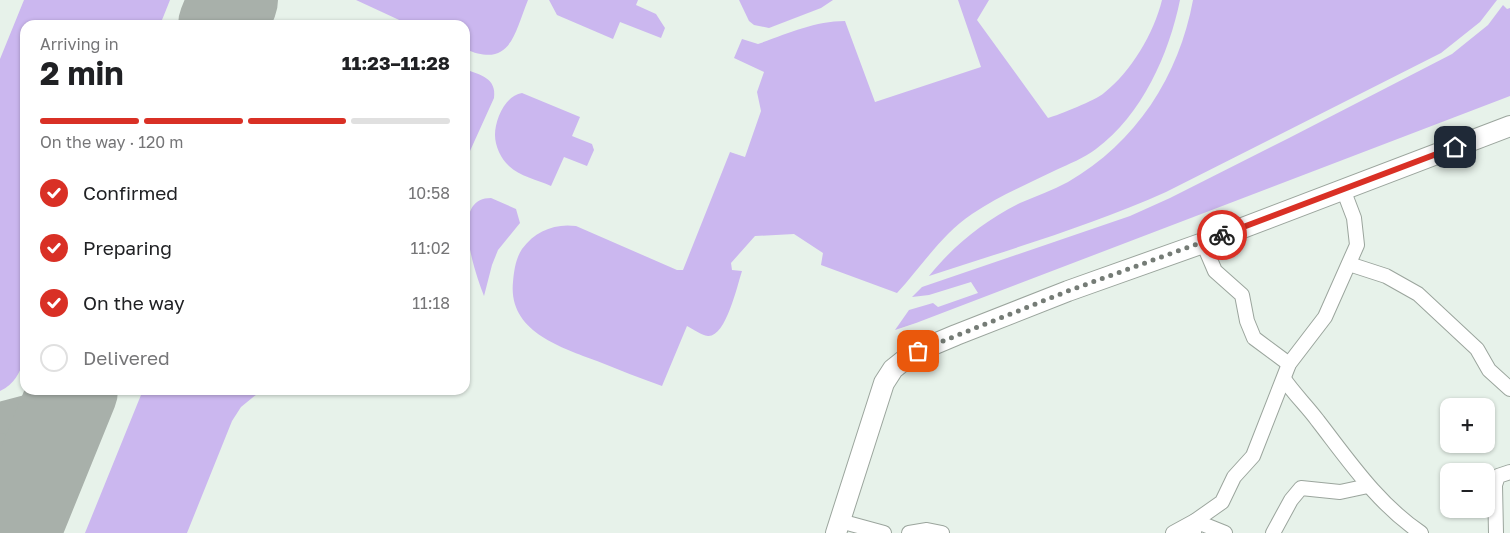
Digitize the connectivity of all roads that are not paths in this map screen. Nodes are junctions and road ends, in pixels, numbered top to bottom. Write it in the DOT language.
graph roads {
  1 [pos="1510,126"];
  2 [pos="1343,189"];
  3 [pos="1203,243"];
  4 [pos="1349,264"];
  5 [pos="1289,364"];
  6 [pos="1284,379"];
  7 [pos="1510,389"];
  8 [pos="1510,472"];
  9 [pos="1368,486"];
  10 [pos="838,527"];
  11 [pos="1194,527"];
  12 [pos="884,533"];
  13 [pos="909,533"];
  14 [pos="942,533"];
  15 [pos="1173,533"];
  16 [pos="1225,533"];
  17 [pos="1273,533"];
  18 [pos="1421,533"];
  19 [pos="1496,533"];
  1 -- 2 [label="main road"];
  2 -- 3 [label="main road"];
  2 -- 4 [label="street"];
  3 -- 5 [label="street"];
  3 -- 10 [label="main road"];
  4 -- 5 [label="street"];
  4 -- 7 [label="street"];
  5 -- 6 [label="street"];
  6 -- 9 [label="street"];
  6 -- 11 [label="street"];
  8 -- 19 [label="street"];
  9 -- 17 [label="street"];
  9 -- 18 [label="street"];
  10 -- 12 [label="street"];
  11 -- 15 [label="street"];
  11 -- 16 [label="street"];
  13 -- 14 [label="street"];
}
